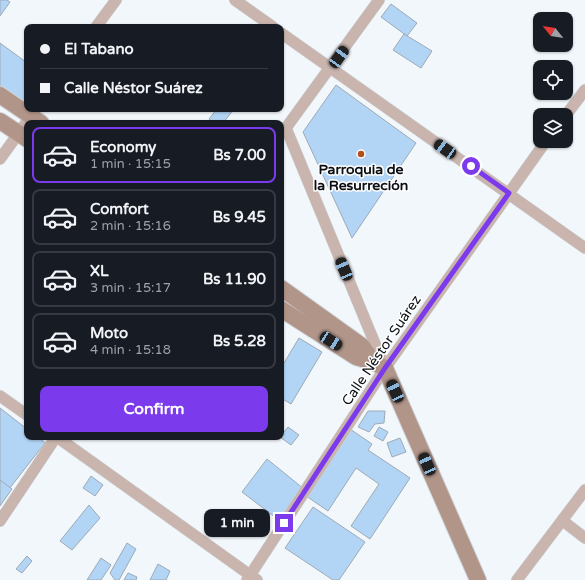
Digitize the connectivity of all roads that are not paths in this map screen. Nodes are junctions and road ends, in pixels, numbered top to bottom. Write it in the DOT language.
graph roads {
  1 [pos="116,0"];
  2 [pos="235,0"];
  3 [pos="379,0"];
  4 [pos="98,24"];
  5 [pos="269,24"];
  6 [pos="284,35"];
  7 [pos="330,68"];
  8 [pos="585,90"];
  9 [pos="0,95"];
  10 [pos="571,108"];
  11 [pos="24,109"];
  12 [pos="0,121"];
  13 [pos="284,131"];
  14 [pos="23,137"];
  15 [pos="541,148"];
  16 [pos="0,159"];
  17 [pos="509,193"];
  18 [pos="585,248"];
  19 [pos="284,290"];
  20 [pos="284,311"];
  21 [pos="379,365"];
  22 [pos="0,396"];
  23 [pos="24,414"];
  24 [pos="54,440"];
  25 [pos="60,440"];
  26 [pos="585,490"];
  27 [pos="0,520"];
  28 [pos="563,521"];
  29 [pos="585,538"];
  30 [pos="251,578"];
  31 [pos="478,580"];
  32 [pos="517,580"];
  1 -- 4 [label="street"];
  2 -- 5 [label="street"];
  3 -- 7 [label="street"];
  6 -- 7 [label="street"];
  7 -- 13 [label="street"];
  7 -- 17 [label="street"];
  8 -- 10 [label="street"];
  9 -- 11 [label="street"];
  12 -- 14 [label="street"];
  13 -- 21 [label="street"];
  14 -- 16 [label="street"];
  15 -- 17 [label="street, Calle Néstor Suárez"];
  17 -- 18 [label="street"];
  17 -- 21 [label="street, Calle Néstor Suárez"];
  19 -- 21 [label="street"];
  20 -- 21 [label="street"];
  21 -- 30 [label="street, Calle Néstor Suárez"];
  21 -- 31 [label="street"];
  22 -- 23 [label="street"];
  24 -- 27 [label="street"];
  25 -- 30 [label="street"];
  26 -- 28 [label="street"];
  28 -- 29 [label="street"];
  28 -- 32 [label="street"];
}
